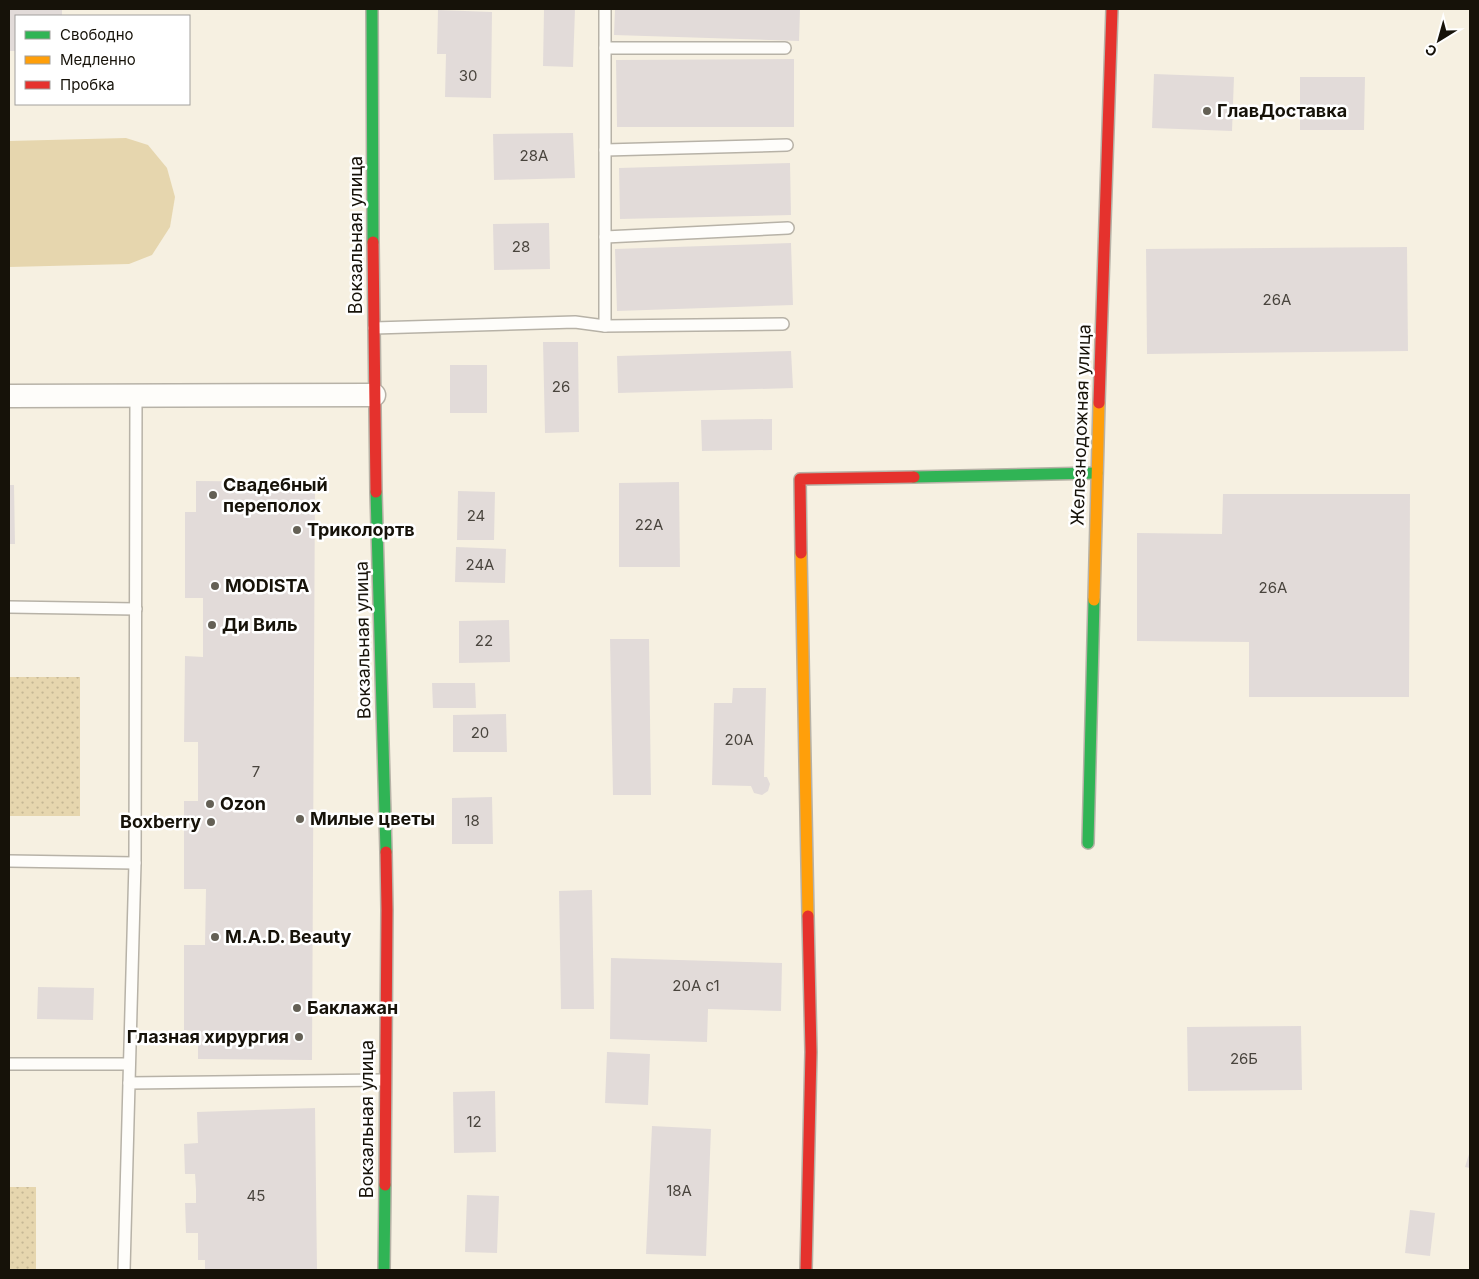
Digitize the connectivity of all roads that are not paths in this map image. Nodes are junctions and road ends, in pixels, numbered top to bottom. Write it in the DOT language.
graph roads {
  1 [pos="372,9"];
  2 [pos="605,9"];
  3 [pos="1112,9"];
  4 [pos="606,48"];
  5 [pos="785,48"];
  6 [pos="787,145"];
  7 [pos="605,150"];
  8 [pos="788,228"];
  9 [pos="605,237"];
  10 [pos="783,324"];
  11 [pos="605,326"];
  12 [pos="374,328"];
  13 [pos="136,395"];
  14 [pos="374,395"];
  15 [pos="9,396"];
  16 [pos="1097,473"];
  17 [pos="9,607"];
  18 [pos="136,609"];
  19 [pos="1088,843"];
  20 [pos="9,861"];
  21 [pos="134,863"];
  22 [pos="9,1064"];
  23 [pos="129,1064"];
  24 [pos="385,1080"];
  25 [pos="129,1084"];
  26 [pos="124,1270"];
  27 [pos="384,1270"];
  28 [pos="806,1270"];
  1 -- 12 [label="street, Вокзальная улица"];
  2 -- 4 [label="lane"];
  3 -- 16 [label="street, Железнодожная улица"];
  4 -- 5 [label="lane"];
  4 -- 7 [label="lane"];
  6 -- 7 [label="lane"];
  7 -- 9 [label="lane"];
  8 -- 9 [label="lane"];
  9 -- 11 [label="lane"];
  10 -- 11 [label="lane"];
  11 -- 12 [label="lane"];
  12 -- 14 [label="street, Вокзальная улица"];
  13 -- 14 [label="street"];
  13 -- 15 [label="street"];
  13 -- 18 [label="lane"];
  14 -- 24 [label="street, Вокзальная улица"];
  16 -- 19 [label="street, Железнодожная улица"];
  16 -- 28 [label="street"];
  17 -- 18 [label="lane"];
  18 -- 21 [label="lane"];
  20 -- 21 [label="lane"];
  21 -- 23 [label="lane"];
  22 -- 23 [label="lane"];
  23 -- 25 [label="lane"];
  24 -- 25 [label="lane"];
  24 -- 27 [label="street, Вокзальная улица"];
  25 -- 26 [label="lane"];
}
